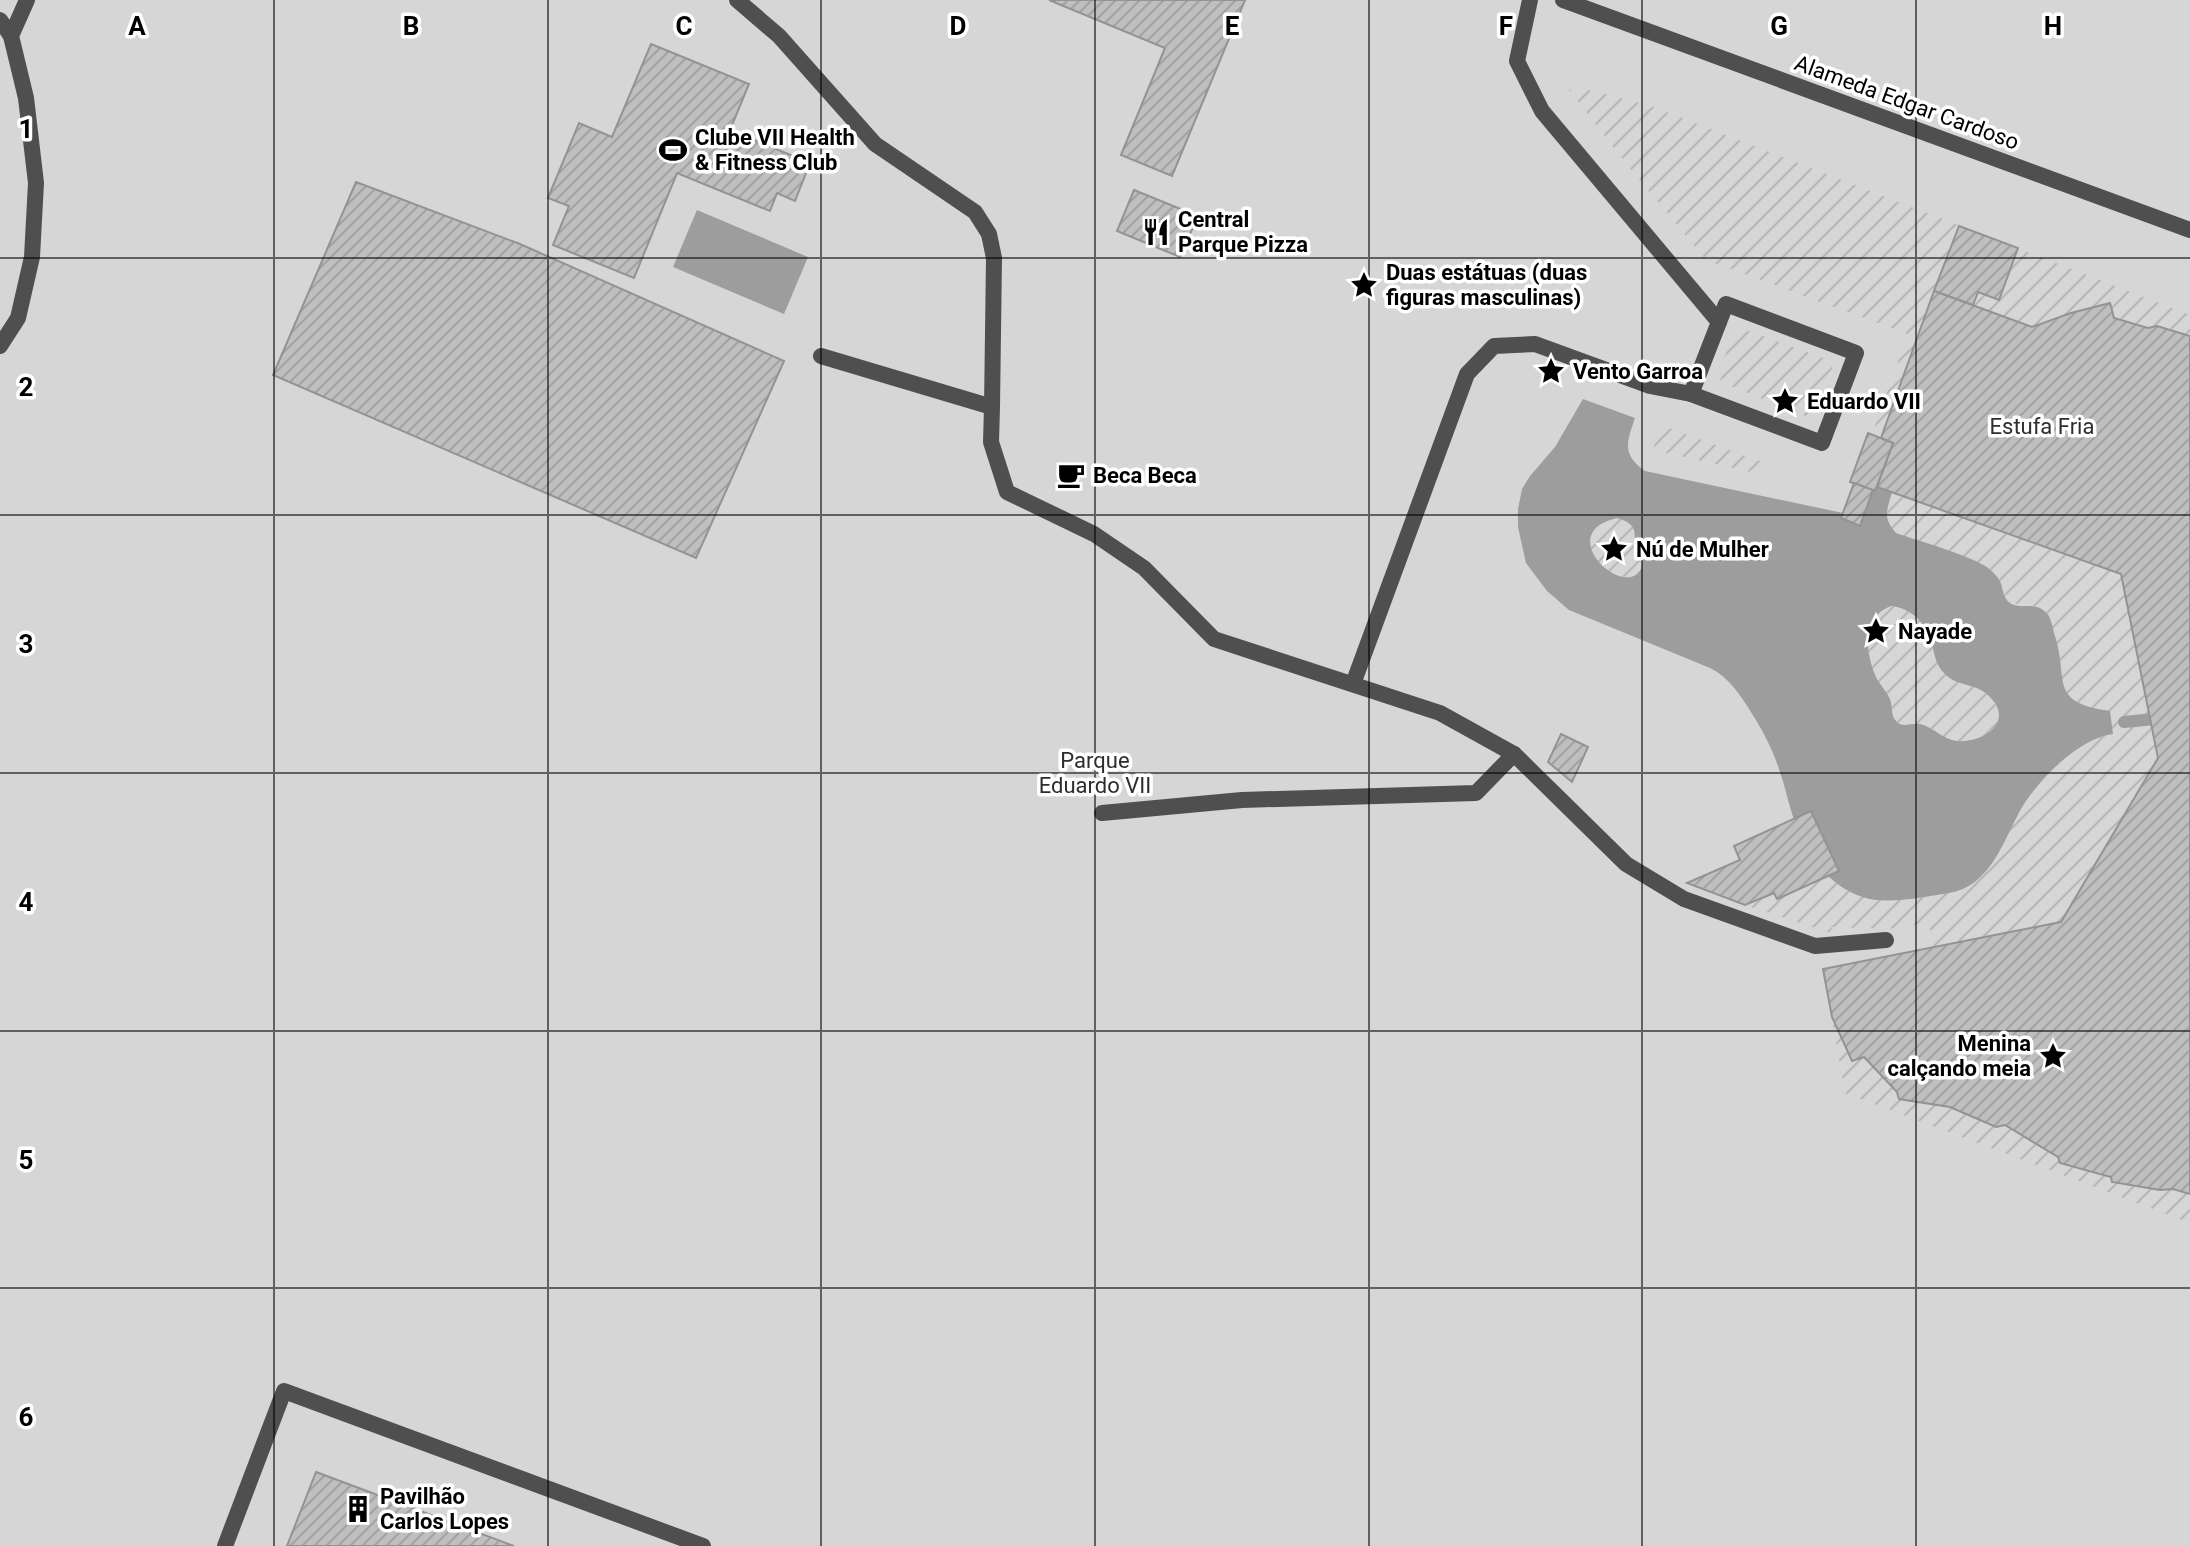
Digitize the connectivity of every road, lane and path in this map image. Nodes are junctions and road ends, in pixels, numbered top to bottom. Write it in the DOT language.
graph roads {
  1 [pos="27,0"];
  2 [pos="737,0"];
  3 [pos="1530,0"];
  4 [pos="1563,0"];
  5 [pos="0,20"];
  6 [pos="11,36"];
  7 [pos="2190,230"];
  8 [pos="1719,322"];
  9 [pos="0,346"];
  10 [pos="821,356"];
  11 [pos="1691,394"];
  12 [pos="992,407"];
  13 [pos="1353,684"];
  14 [pos="1514,754"];
  15 [pos="1102,813"];
  16 [pos="1886,940"];
  17 [pos="225,1546"];
  18 [pos="703,1546"];
  1 -- 6 [label="street"];
  2 -- 12 [label="street"];
  3 -- 8 [label="street"];
  4 -- 7 [label="street, Alameda Edgar Cardoso"];
  5 -- 6 [label="street"];
  6 -- 9 [label="street"];
  8 -- 11 [label="street"];
  8 -- 11 [label="street"];
  10 -- 12 [label="street"];
  11 -- 13 [label="street"];
  12 -- 13 [label="street"];
  13 -- 14 [label="street"];
  14 -- 15 [label="street"];
  14 -- 16 [label="street"];
  17 -- 18 [label="street"];
}
